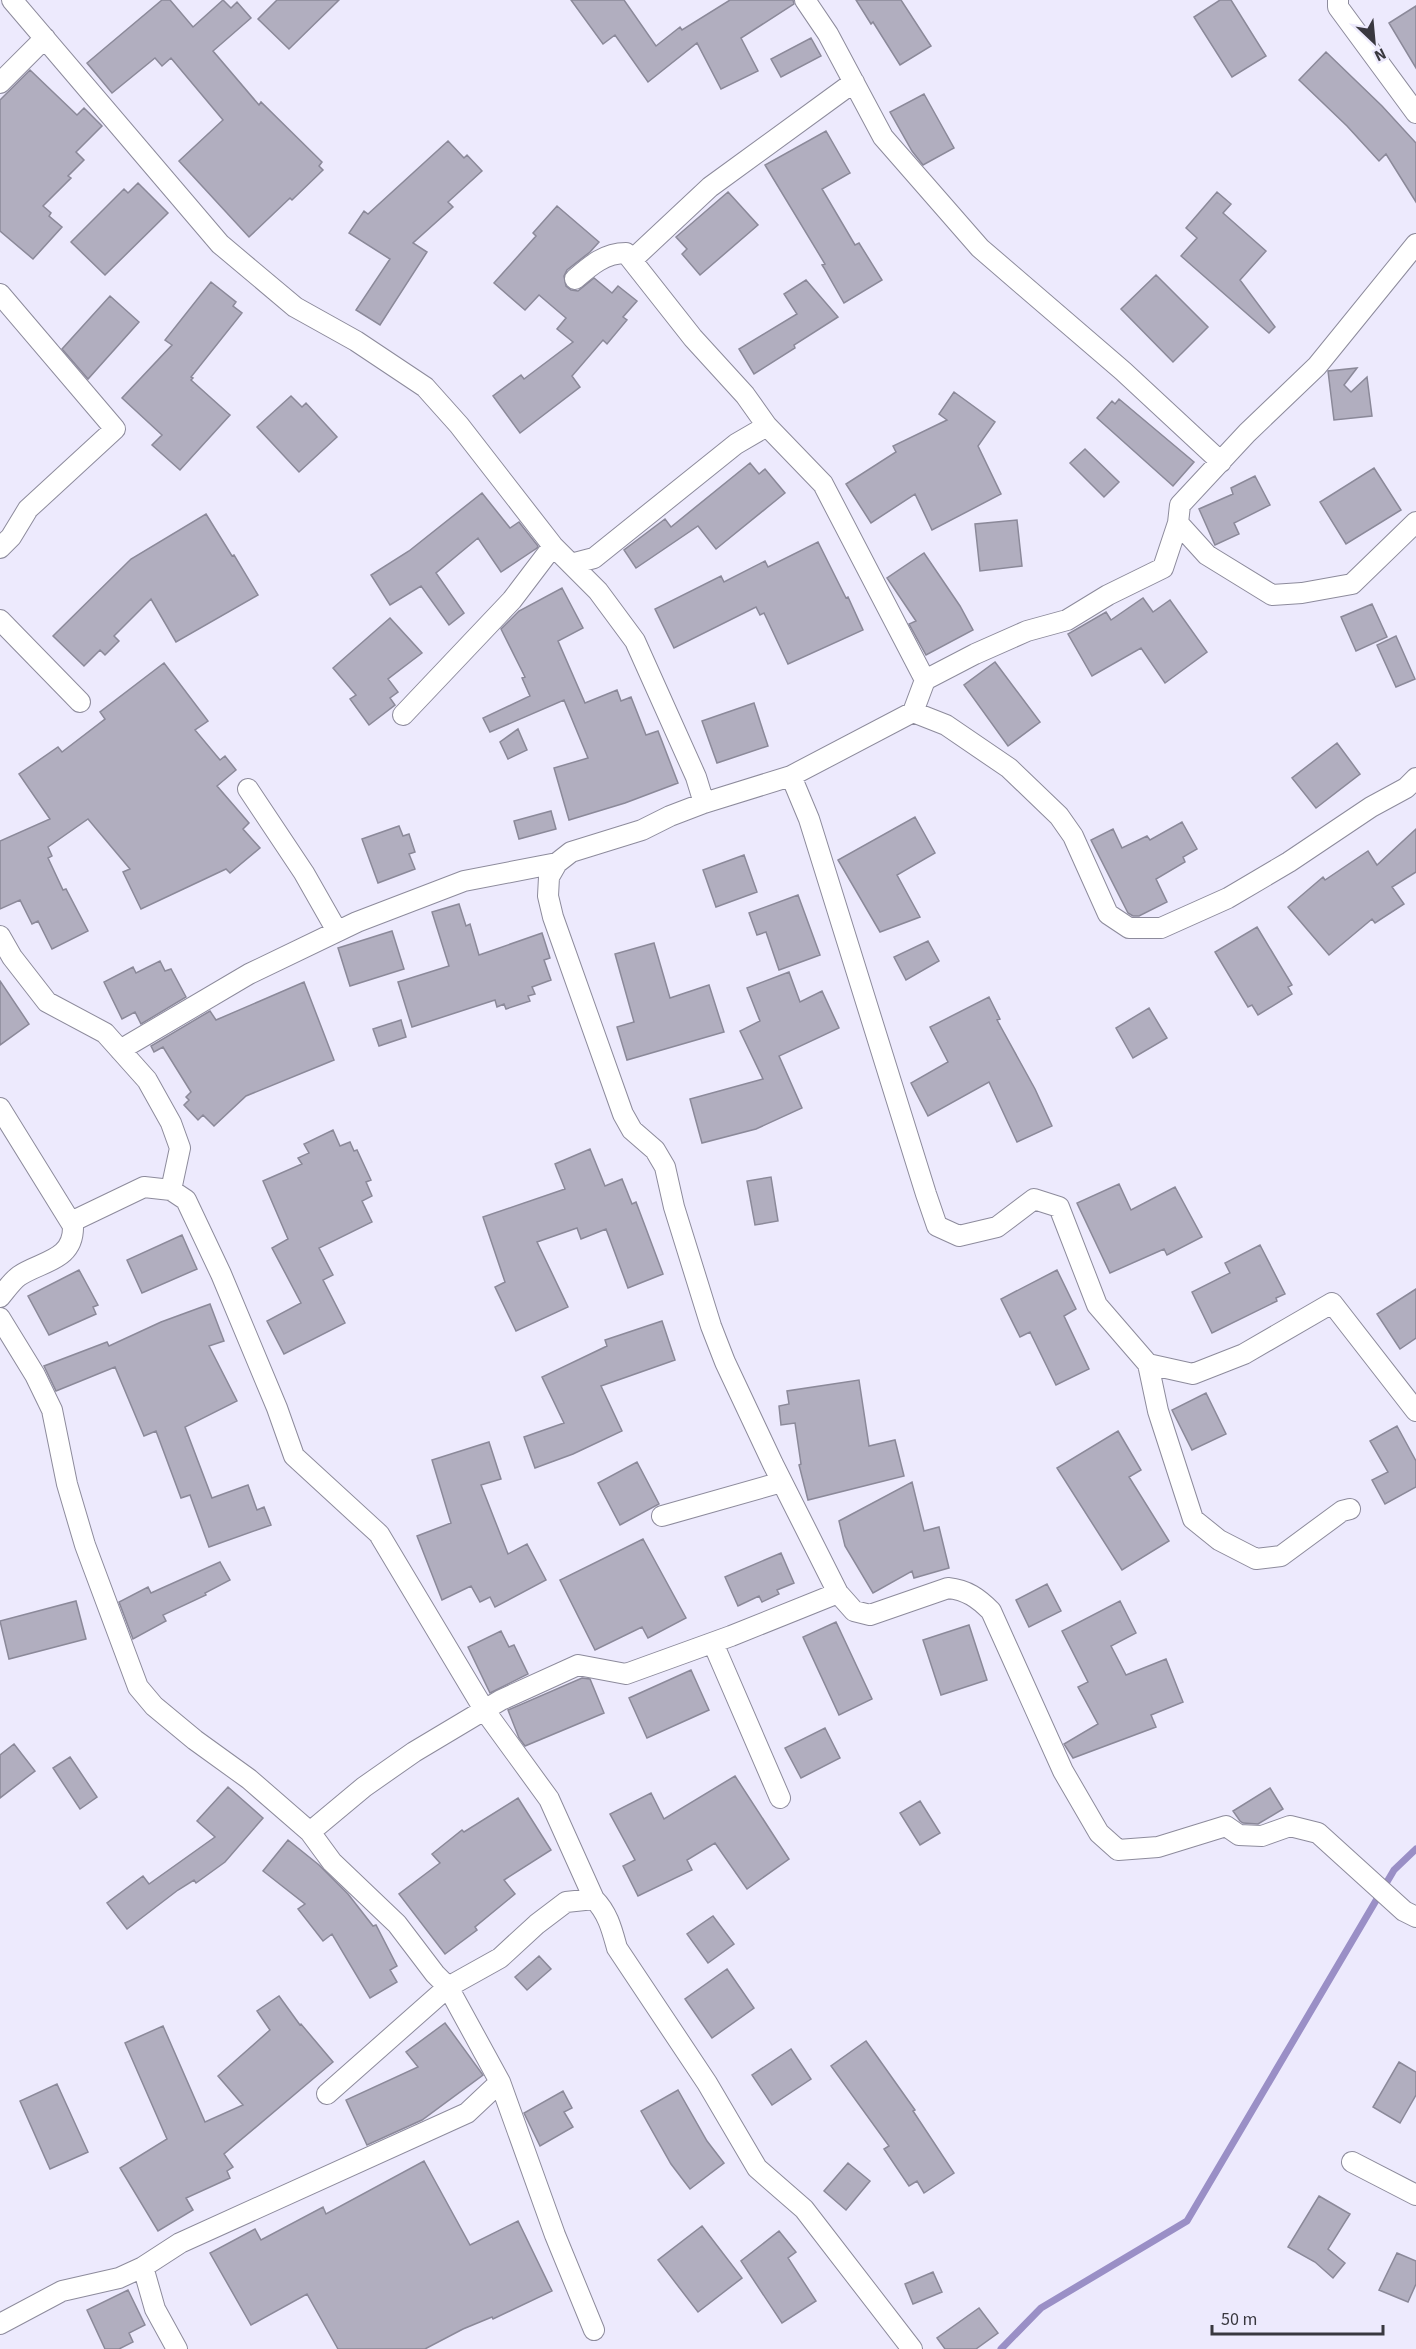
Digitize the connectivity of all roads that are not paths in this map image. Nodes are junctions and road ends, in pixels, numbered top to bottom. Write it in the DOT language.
graph roads {
  1 [pos="12,0"];
  2 [pos="805,0"];
  3 [pos="1338,0"];
  4 [pos="45,38"];
  5 [pos="854,82"];
  6 [pos="0,83"];
  7 [pos="1416,113"];
  8 [pos="1416,244"];
  9 [pos="632,260"];
  10 [pos="575,279"];
  11 [pos="0,294"];
  12 [pos="767,426"];
  13 [pos="1221,462"];
  14 [pos="1416,522"];
  15 [pos="1178,523"];
  16 [pos="553,546"];
  17 [pos="0,549"];
  18 [pos="571,564"];
  19 [pos="0,620"];
  20 [pos="925,680"];
  21 [pos="80,702"];
  22 [pos="913,712"];
  23 [pos="403,715"];
  24 [pos="791,776"];
  25 [pos="248,789"];
  26 [pos="1413,789"];
  27 [pos="704,803"];
  28 [pos="557,862"];
  29 [pos="337,931"];
  30 [pos="0,936"];
  31 [pos="120,1050"];
  32 [pos="0,1108"];
  33 [pos="171,1190"];
  34 [pos="71,1222"];
  35 [pos="0,1297"];
  36 [pos="0,1318"];
  37 [pos="1148,1364"];
  38 [pos="1416,1411"];
  39 [pos="782,1482"];
  40 [pos="1350,1509"];
  41 [pos="662,1516"];
  42 [pos="837,1593"];
  43 [pos="713,1642"];
  44 [pos="485,1711"];
  45 [pos="780,1798"];
  46 [pos="310,1832"];
  47 [pos="594,1899"];
  48 [pos="1416,1917"];
  49 [pos="448,1988"];
  50 [pos="500,2082"];
  51 [pos="327,2094"];
  52 [pos="1352,2162"];
  53 [pos="1416,2195"];
  54 [pos="143,2267"];
  55 [pos="0,2324"];
  56 [pos="594,2330"];
  57 [pos="177,2349"];
  58 [pos="912,2349"];
  1 -- 4 [label="street"];
  2 -- 5 [label="street"];
  3 -- 7 [label="street"];
  4 -- 6 [label="street"];
  4 -- 16 [label="street"];
  5 -- 9 [label="street"];
  5 -- 13 [label="street"];
  8 -- 13 [label="street"];
  9 -- 10 [label="street"];
  9 -- 12 [label="street"];
  11 -- 17 [label="street"];
  12 -- 18 [label="street"];
  12 -- 20 [label="street"];
  13 -- 15 [label="street"];
  14 -- 15 [label="street"];
  15 -- 20 [label="street"];
  16 -- 18 [label="street"];
  16 -- 23 [label="street"];
  18 -- 27 [label="street"];
  19 -- 21 [label="street"];
  20 -- 22 [label="street"];
  22 -- 24 [label="street"];
  22 -- 26 [label="street"];
  24 -- 27 [label="street"];
  24 -- 37 [label="street"];
  25 -- 29 [label="street"];
  27 -- 28 [label="street"];
  28 -- 29 [label="street"];
  28 -- 39 [label="street"];
  29 -- 31 [label="street"];
  30 -- 31 [label="street"];
  31 -- 33 [label="street"];
  32 -- 34 [label="street"];
  33 -- 34 [label="street"];
  33 -- 44 [label="street"];
  34 -- 35 [label="street"];
  36 -- 46 [label="street"];
  37 -- 38 [label="street"];
  37 -- 40 [label="street"];
  39 -- 41 [label="street"];
  39 -- 42 [label="street"];
  42 -- 43 [label="street"];
  42 -- 48 [label="street"];
  43 -- 44 [label="street"];
  43 -- 45 [label="street"];
  44 -- 46 [label="street"];
  44 -- 47 [label="street"];
  46 -- 49 [label="street"];
  47 -- 49 [label="street"];
  47 -- 58 [label="street"];
  49 -- 50 [label="street"];
  49 -- 51 [label="street"];
  50 -- 54 [label="street"];
  50 -- 56 [label="street"];
  52 -- 53 [label="street"];
  54 -- 55 [label="street"];
  54 -- 57 [label="street"];
}
